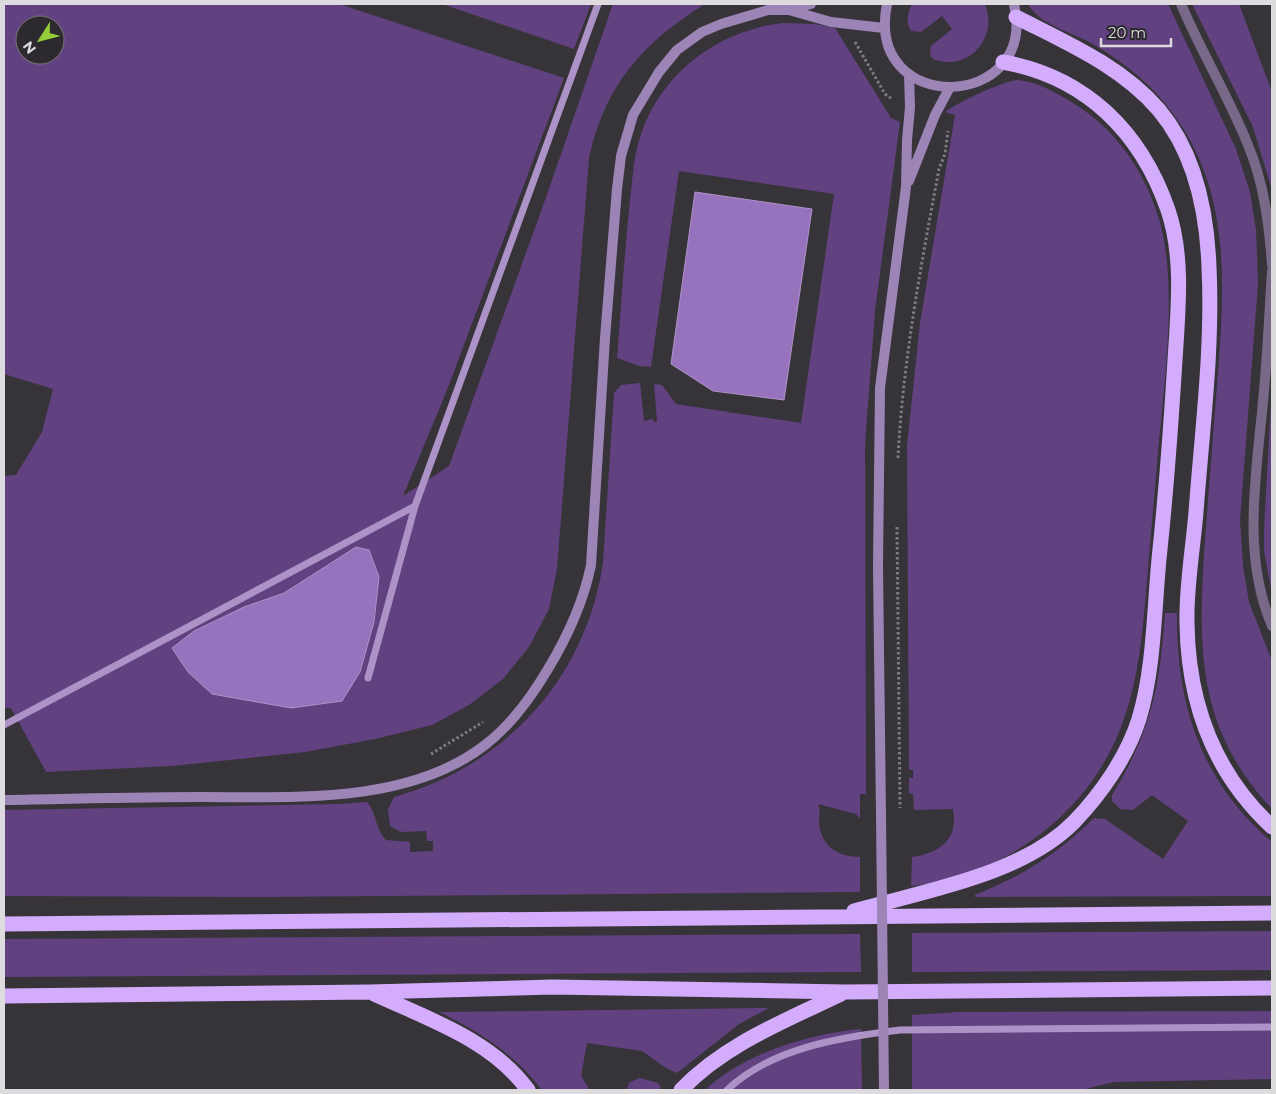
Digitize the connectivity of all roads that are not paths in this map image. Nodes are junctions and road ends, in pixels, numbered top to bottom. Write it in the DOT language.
graph roads {
  1 [pos="811,4"];
  2 [pos="887,4"];
  3 [pos="1182,4"];
  4 [pos="788,10"];
  5 [pos="1015,10"];
  6 [pos="884,28"];
  7 [pos="1003,62"];
  8 [pos="909,74"];
  9 [pos="949,88"];
  10 [pos="906,187"];
  11 [pos="1272,265"];
  12 [pos="1272,271"];
  13 [pos="1272,626"];
  14 [pos="4,800"];
  15 [pos="1272,827"];
  16 [pos="1272,913"];
  17 [pos="835,916"];
  18 [pos="4,924"];
  19 [pos="1272,988"];
  20 [pos="370,992"];
  21 [pos="845,992"];
  22 [pos="4,996"];
  23 [pos="528,1090"];
  24 [pos="681,1090"];
  25 [pos="884,1090"];
  1 -- 4 [label="street"];
  2 -- 6 [label="street"];
  3 -- 11 [label="street"];
  4 -- 6 [label="street"];
  4 -- 14 [label="street"];
  5 -- 7 [label="street"];
  5 -- 15 [label="highway"];
  6 -- 8 [label="street"];
  7 -- 9 [label="street"];
  7 -- 17 [label="highway"];
  8 -- 9 [label="street"];
  8 -- 10 [label="street"];
  9 -- 10 [label="street"];
  10 -- 25 [label="street, bridge"];
  12 -- 13 [label="street"];
  16 -- 17 [label="highway"];
  17 -- 18 [label="highway"];
  19 -- 21 [label="highway"];
  20 -- 21 [label="highway"];
  20 -- 22 [label="highway"];
  20 -- 23 [label="highway"];
  21 -- 24 [label="highway"];
}
